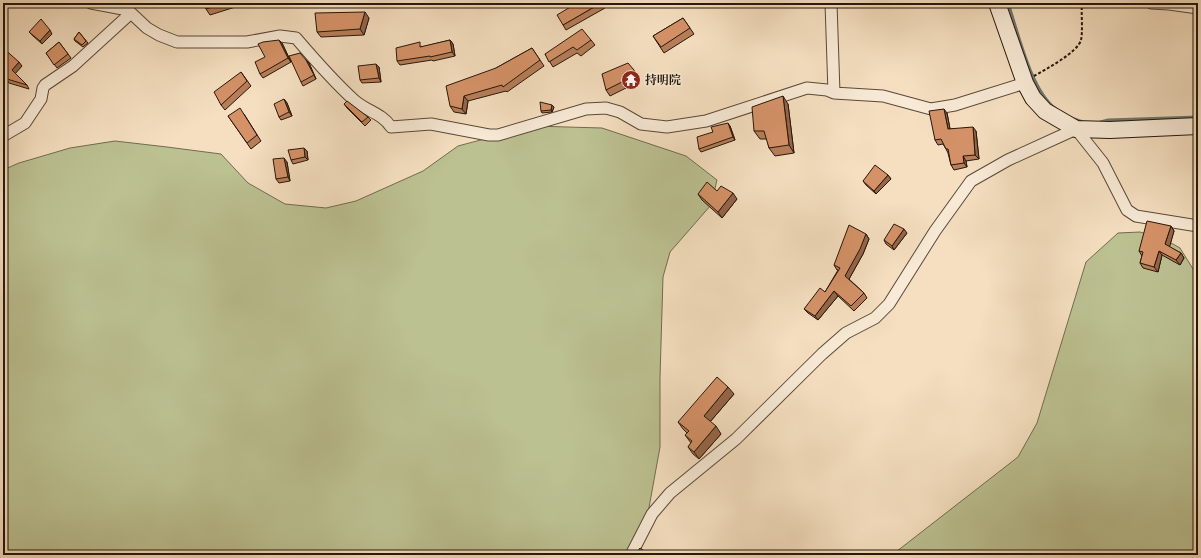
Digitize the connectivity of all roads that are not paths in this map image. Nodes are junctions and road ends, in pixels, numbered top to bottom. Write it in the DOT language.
graph roads {
  1 [pos="91,3"];
  2 [pos="831,3"];
  3 [pos="997,3"];
  4 [pos="1151,3"];
  5 [pos="1198,8"];
  6 [pos="131,13"];
  7 [pos="1030,80"];
  8 [pos="834,93"];
  9 [pos="1198,126"];
  10 [pos="1076,129"];
  11 [pos="3,136"];
  12 [pos="1198,226"];
  13 [pos="631,555"];
  1 -- 6 [label="street"];
  2 -- 8 [label="street"];
  3 -- 7 [label="street"];
  4 -- 5 [label="street"];
  6 -- 8 [label="street"];
  6 -- 11 [label="street"];
  7 -- 8 [label="street"];
  7 -- 10 [label="street"];
  9 -- 10 [label="street"];
  10 -- 12 [label="street"];
  10 -- 13 [label="street"];
}
